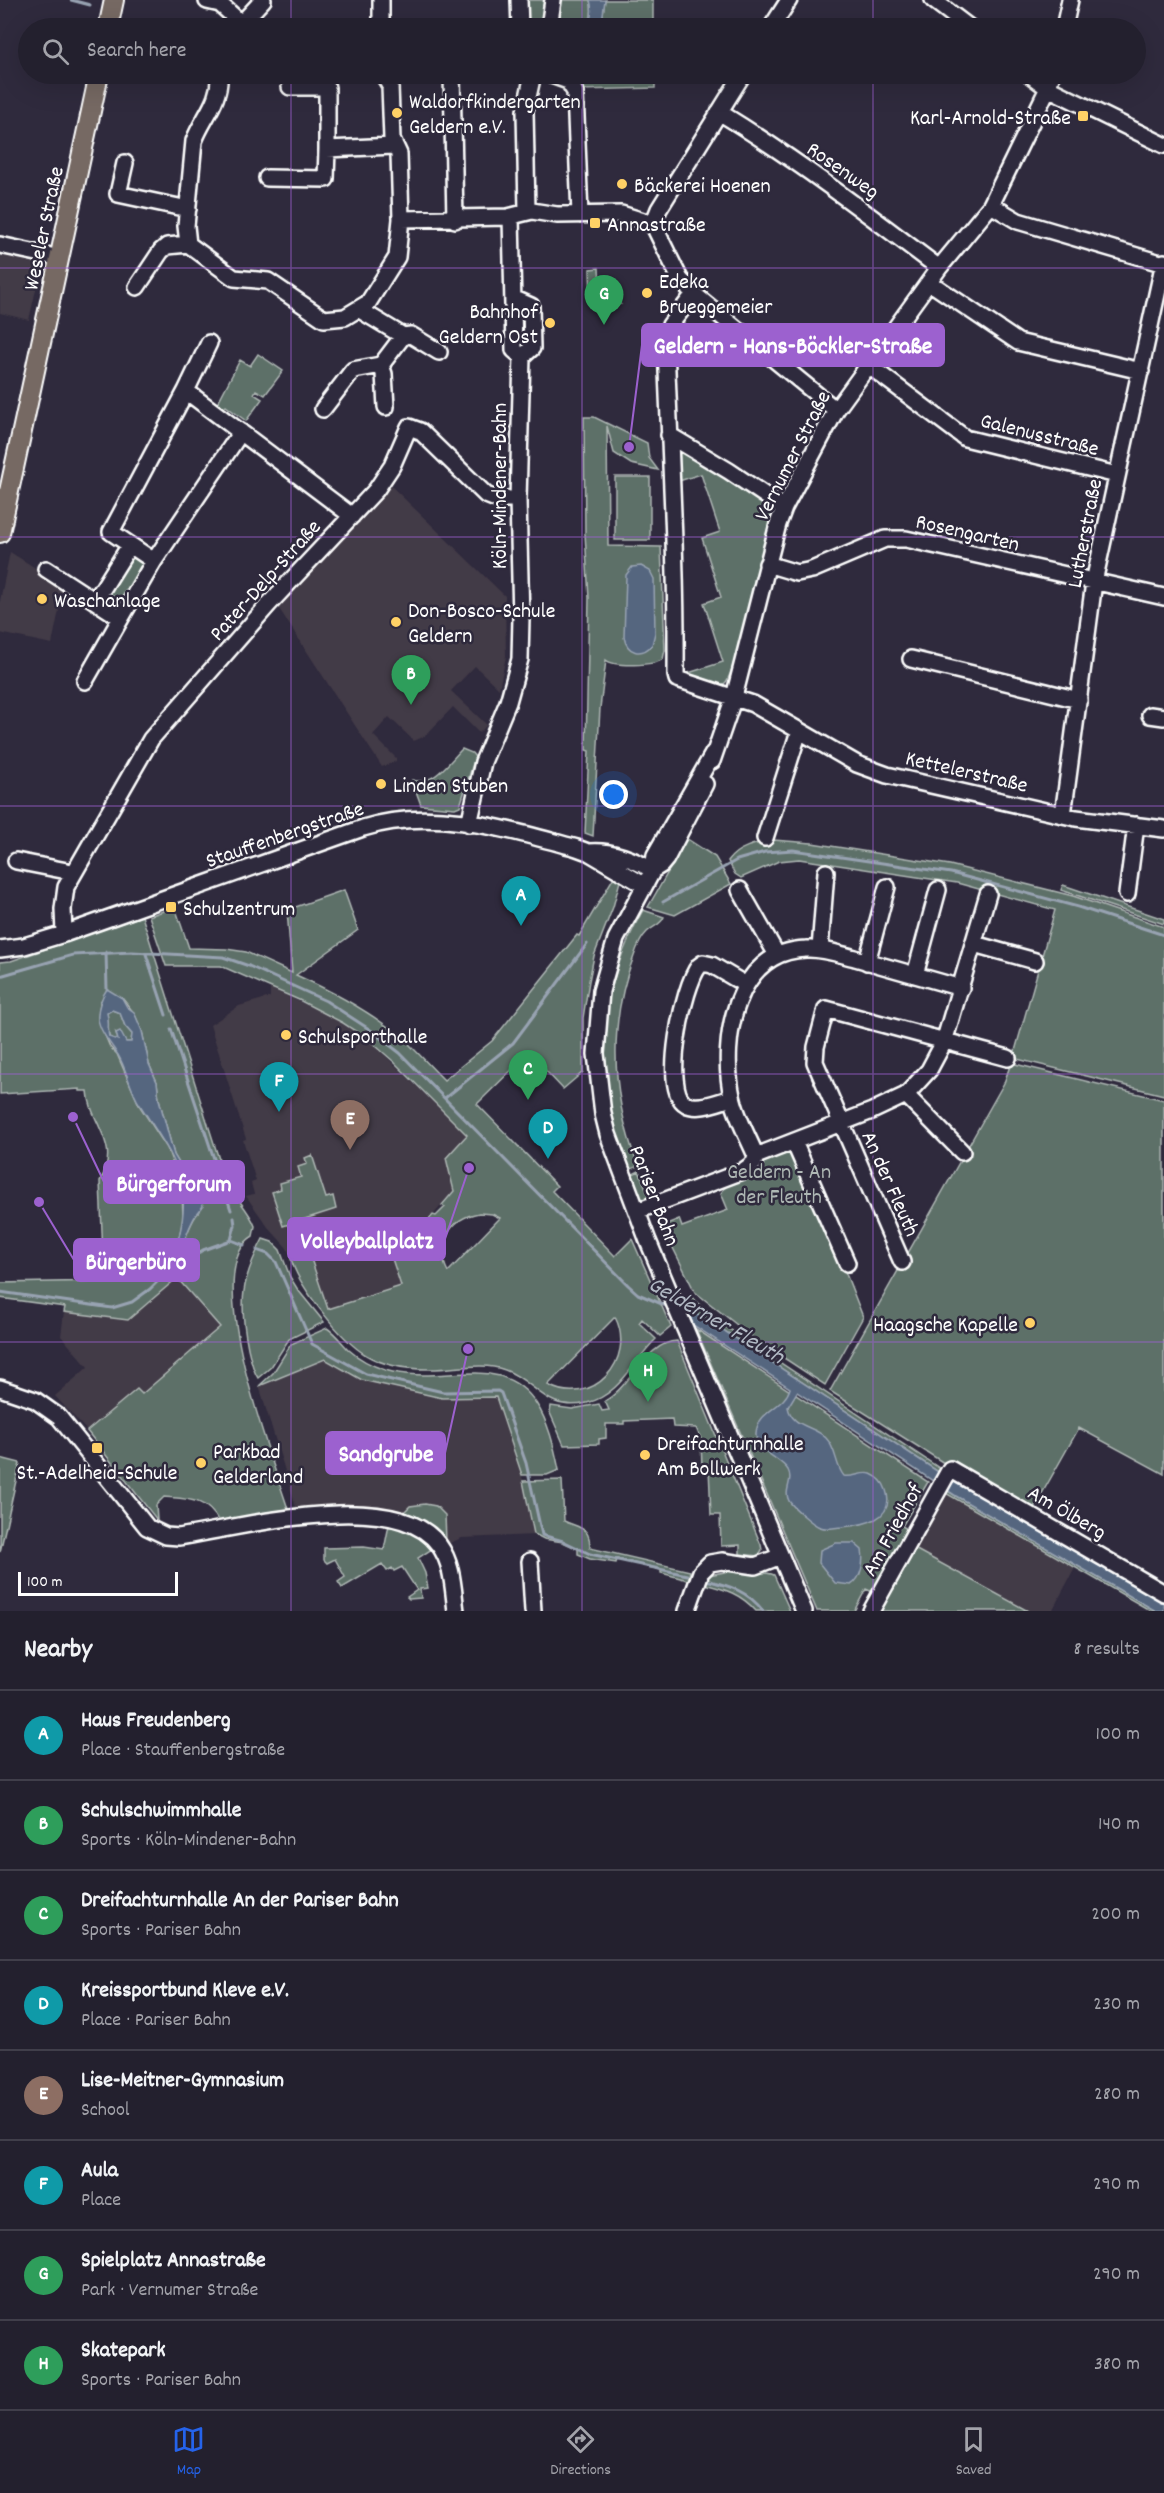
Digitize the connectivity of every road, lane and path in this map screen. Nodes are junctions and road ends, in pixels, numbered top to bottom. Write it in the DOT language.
graph roads {
  1 [pos="114,0"];
  2 [pos="263,0"];
  3 [pos="381,0"];
  4 [pos="519,0"];
  5 [pos="553,0"];
  6 [pos="789,0"];
  7 [pos="933,0"];
  8 [pos="1070,0"];
  9 [pos="207,1"];
  10 [pos="110,18"];
  11 [pos="232,18"];
  12 [pos="246,18"];
  13 [pos="381,18"];
  14 [pos="520,18"];
  15 [pos="550,18"];
  16 [pos="777,18"];
  17 [pos="957,18"];
  18 [pos="1066,18"];
  19 [pos="97,84"];
  20 [pos="220,84"];
  21 [pos="389,84"];
  22 [pos="452,84"];
  23 [pos="531,84"];
  24 [pos="570,84"];
  25 [pos="737,84"];
  26 [pos="1049,84"];
  27 [pos="1055,84"];
  28 [pos="290,87"];
  29 [pos="719,112"];
  30 [pos="1164,145"];
  31 [pos="394,146"];
  32 [pos="327,149"];
  33 [pos="125,164"];
  34 [pos="267,178"];
  35 [pos="991,205"];
  36 [pos="188,209"];
  37 [pos="529,211"];
  38 [pos="580,215"];
  39 [pos="511,217"];
  40 [pos="401,219"];
  41 [pos="455,219"];
  42 [pos="653,224"];
  43 [pos="188,244"];
  44 [pos="0,245"];
  45 [pos="60,258"];
  46 [pos="1164,263"];
  47 [pos="939,268"];
  48 [pos="929,282"];
  49 [pos="137,287"];
  50 [pos="694,294"];
  51 [pos="360,310"];
  52 [pos="403,336"];
  53 [pos="209,343"];
  54 [pos="439,352"];
  55 [pos="381,365"];
  56 [pos="868,365"];
  57 [pos="1141,371"];
  58 [pos="186,391"];
  59 [pos="386,407"];
  60 [pos="322,409"];
  61 [pos="836,410"];
  62 [pos="241,432"];
  63 [pos="669,435"];
  64 [pos="1117,475"];
  65 [pos="518,499"];
  66 [pos="784,508"];
  67 [pos="2,511"];
  68 [pos="352,516"];
  69 [pos="0,532"];
  70 [pos="130,545"];
  71 [pos="154,561"];
  72 [pos="767,564"];
  73 [pos="46,569"];
  74 [pos="1094,582"];
  75 [pos="1164,597"];
  76 [pos="95,601"];
  77 [pos="122,618"];
  78 [pos="911,659"];
  79 [pos="85,681"];
  80 [pos="734,697"];
  81 [pos="1079,700"];
  82 [pos="799,731"];
  83 [pos="1063,815"];
  84 [pos="469,824"];
  85 [pos="1136,825"];
  86 [pos="1164,828"];
  87 [pos="765,838"];
  88 [pos="588,852"];
  89 [pos="16,861"];
  90 [pos="653,870"];
  91 [pos="72,872"];
  92 [pos="826,872"];
  93 [pos="644,885"];
  94 [pos="887,887"];
  95 [pos="740,890"];
  96 [pos="938,890"];
  97 [pos="988,894"];
  98 [pos="1127,894"];
  99 [pos="63,934"];
  100 [pos="974,944"];
  101 [pos="0,949"];
  102 [pos="820,949"];
  103 [pos="777,955"];
  104 [pos="867,962"];
  105 [pos="1035,962"];
  106 [pos="915,975"];
  107 [pos="746,985"];
  108 [pos="961,988"];
  109 [pos="944,1042"];
  110 [pos="1008,1058"];
  111 [pos="906,1095"];
  112 [pos="732,1098"];
  113 [pos="841,1124"];
  114 [pos="794,1142"];
  115 [pos="962,1152"];
  116 [pos="756,1156"];
  117 [pos="637,1211"];
  118 [pos="902,1262"];
  119 [pos="847,1263"];
  120 [pos="0,1388"];
  121 [pos="948,1471"];
  122 [pos="781,1556"];
  123 [pos="530,1561"];
  124 [pos="1164,1593"];
  125 [pos="456,1611"];
  126 [pos="533,1611"];
  127 [pos="687,1611"];
  128 [pos="804,1611"];
  129 [pos="871,1611"];
  1 -- 10 [label="main road"];
  2 -- 12 [label="street"];
  3 -- 13 [label="street"];
  4 -- 14 [label="street"];
  5 -- 15 [label="street"];
  6 -- 16 [label="street"];
  7 -- 17 [label="street"];
  8 -- 18 [label="street"];
  9 -- 11 [label="street"];
  19 -- 45 [label="main road, Weseler Straße"];
  20 -- 36 [label="street"];
  21 -- 31 [label="street"];
  22 -- 41 [label="street"];
  23 -- 37 [label="street"];
  24 -- 38 [label="street"];
  25 -- 29 [label="street"];
  26 -- 35 [label="street, Vernumer Straße"];
  27 -- 30 [label="street"];
  28 -- 32 [label="street"];
  29 -- 42 [label="street"];
  29 -- 47 [label="street, Rosenweg"];
  31 -- 32 [label="street"];
  31 -- 40 [label="street"];
  32 -- 34 [label="street"];
  33 -- 36 [label="street"];
  35 -- 46 [label="street"];
  35 -- 47 [label="street, Vernumer Straße"];
  36 -- 43 [label="street"];
  37 -- 38 [label="street"];
  37 -- 39 [label="street"];
  38 -- 42 [label="street"];
  39 -- 41 [label="street"];
  39 -- 65 [label="street, Köln-Mindener-Bahn"];
  40 -- 41 [label="street"];
  40 -- 51 [label="street"];
  42 -- 50 [label="street"];
  43 -- 49 [label="street"];
  43 -- 51 [label="street"];
  44 -- 45 [label="street"];
  45 -- 67 [label="main road, Weseler Straße"];
  46 -- 57 [label="street, Lutherstraße"];
  47 -- 48 [label="street, Vernumer Straße"];
  48 -- 56 [label="street, Vernumer Straße"];
  48 -- 57 [label="street"];
  50 -- 61 [label="street"];
  50 -- 63 [label="street"];
  51 -- 52 [label="street"];
  52 -- 54 [label="street"];
  52 -- 55 [label="street"];
  53 -- 58 [label="street"];
  55 -- 59 [label="street"];
  55 -- 60 [label="street"];
  56 -- 61 [label="street, Vernumer Straße"];
  56 -- 64 [label="street, Galenusstraße"];
  57 -- 64 [label="street, Lutherstraße"];
  58 -- 62 [label="street"];
  58 -- 70 [label="street"];
  61 -- 66 [label="street, Vernumer Straße"];
  62 -- 68 [label="street"];
  62 -- 71 [label="street"];
  63 -- 66 [label="street"];
  63 -- 80 [label="street"];
  64 -- 74 [label="street, Lutherstraße"];
  65 -- 68 [label="street, Pater-Delp-Straße"];
  65 -- 84 [label="street, Köln-Mindener-Bahn"];
  66 -- 72 [label="street, Vernumer Straße"];
  67 -- 69 [label="main road, Weseler Straße"];
  68 -- 91 [label="street, Pater-Delp-Straße"];
  70 -- 71 [label="street"];
  70 -- 76 [label="street"];
  71 -- 77 [label="street"];
  72 -- 74 [label="street, Rosengarten"];
  72 -- 80 [label="street, Vernumer Straße"];
  73 -- 76 [label="street"];
  74 -- 75 [label="street, Rosengarten"];
  74 -- 81 [label="street, Lutherstraße"];
  76 -- 77 [label="street"];
  77 -- 79 [label="street"];
  78 -- 81 [label="street"];
  80 -- 82 [label="street, Kettelerstraße"];
  80 -- 90 [label="street, Vernumer Straße"];
  81 -- 83 [label="street, Lutherstraße"];
  82 -- 83 [label="street, Kettelerstraße"];
  82 -- 87 [label="street"];
  83 -- 85 [label="street, Kettelerstraße"];
  84 -- 88 [label="street, Stauffenbergstraße"];
  84 -- 99 [label="street, Stauffenbergstraße"];
  85 -- 86 [label="street, Kettelerstraße"];
  85 -- 98 [label="street"];
  88 -- 90 [label="street, Stauffenbergstraße"];
  88 -- 93 [label="street, Stauffenbergstraße"];
  89 -- 91 [label="street"];
  90 -- 93 [label="street, Vernumer Straße"];
  91 -- 99 [label="street, Pater-Delp-Straße"];
  92 -- 102 [label="street"];
  93 -- 117 [label="street, Pariser Bahn"];
  94 -- 104 [label="street"];
  95 -- 103 [label="street"];
  96 -- 106 [label="street"];
  97 -- 100 [label="street, An der Fleuth"];
  99 -- 101 [label="street, Stauffenbergstraße"];
  100 -- 105 [label="street"];
  100 -- 108 [label="street, An der Fleuth"];
  102 -- 103 [label="street"];
  102 -- 104 [label="street"];
  103 -- 107 [label="street"];
  104 -- 106 [label="street"];
  106 -- 108 [label="street"];
  107 -- 112 [label="street"];
  107 -- 112 [label="street"];
  108 -- 109 [label="street, An der Fleuth"];
  109 -- 110 [label="street"];
  109 -- 111 [label="street, An der Fleuth"];
  109 -- 113 [label="street"];
  111 -- 113 [label="street, An der Fleuth"];
  111 -- 115 [label="street"];
  112 -- 116 [label="street"];
  113 -- 114 [label="street, An der Fleuth"];
  113 -- 118 [label="street, An der Fleuth"];
  114 -- 116 [label="street, An der Fleuth"];
  114 -- 119 [label="street"];
  116 -- 117 [label="street, An der Fleuth"];
  117 -- 122 [label="street, Pariser Bahn"];
  120 -- 125 [label="street"];
  121 -- 124 [label="street, Am Ölberg"];
  121 -- 129 [label="street, Am Friedhof"];
  122 -- 127 [label="street"];
  122 -- 128 [label="street, Pariser Bahn"];
  123 -- 126 [label="street"];
}
